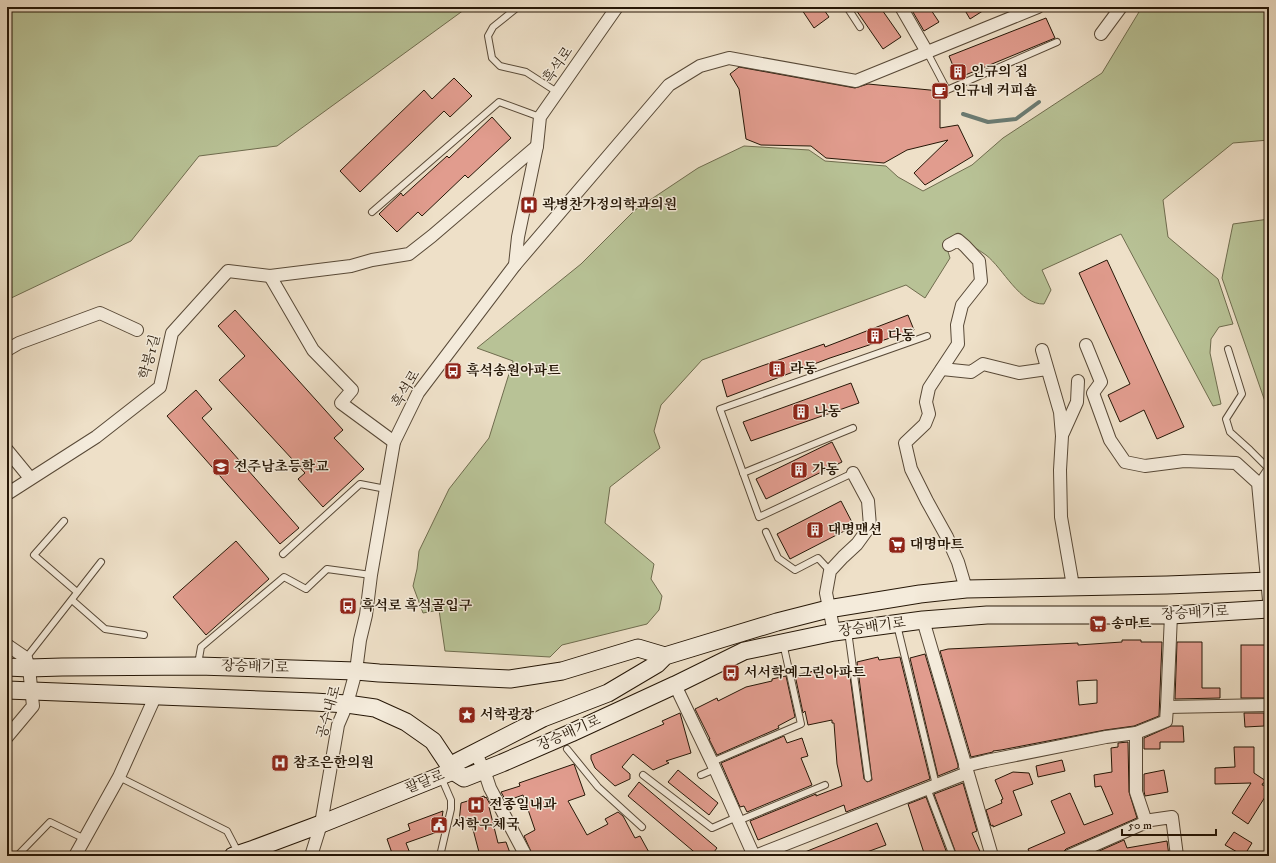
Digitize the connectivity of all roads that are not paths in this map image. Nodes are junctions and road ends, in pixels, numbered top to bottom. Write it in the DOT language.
graph roads {
  1 [pos="518,7"];
  2 [pos="617,7"];
  3 [pos="847,7"];
  4 [pos="901,7"];
  5 [pos="1038,7"];
  6 [pos="1121,7"];
  7 [pos="860,27"];
  8 [pos="1101,34"];
  9 [pos="1057,42"];
  10 [pos="927,52"];
  11 [pos="557,92"];
  12 [pos="540,116"];
  13 [pos="537,146"];
  14 [pos="372,212"];
  15 [pos="949,245"];
  16 [pos="515,265"];
  17 [pos="270,276"];
  18 [pos="137,330"];
  19 [pos="927,336"];
  20 [pos="1086,345"];
  21 [pos="1228,349"];
  22 [pos="7,350"];
  23 [pos="1042,350"];
  24 [pos="942,369"];
  25 [pos="1047,369"];
  26 [pos="1078,381"];
  27 [pos="853,428"];
  28 [pos="1062,436"];
  29 [pos="394,442"];
  30 [pos="7,450"];
  31 [pos="743,473"];
  32 [pos="853,473"];
  33 [pos="30,478"];
  34 [pos="1264,481"];
  35 [pos="386,488"];
  36 [pos="7,494"];
  37 [pos="64,521"];
  38 [pos="766,532"];
  39 [pos="283,554"];
  40 [pos="101,562"];
  41 [pos="830,571"];
  42 [pos="371,575"];
  43 [pos="1268,581"];
  44 [pos="1073,586"];
  45 [pos="966,589"];
  46 [pos="77,592"];
  47 [pos="72,600"];
  48 [pos="1269,600"];
  49 [pos="828,608"];
  50 [pos="1269,609"];
  51 [pos="1171,615"];
  52 [pos="923,620"];
  53 [pos="897,624"];
  54 [pos="841,631"];
  55 [pos="144,635"];
  56 [pos="783,643"];
  57 [pos="7,645"];
  58 [pos="665,656"];
  59 [pos="28,663"];
  60 [pos="198,666"];
  61 [pos="7,667"];
  62 [pos="356,671"];
  63 [pos="674,685"];
  64 [pos="7,690"];
  65 [pos="32,692"];
  66 [pos="608,693"];
  67 [pos="155,696"];
  68 [pos="347,704"];
  69 [pos="1269,706"];
  70 [pos="1167,707"];
  71 [pos="1136,733"];
  72 [pos="7,737"];
  73 [pos="567,749"];
  74 [pos="475,752"];
  75 [pos="713,766"];
  76 [pos="484,770"];
  77 [pos="966,770"];
  78 [pos="447,774"];
  79 [pos="643,775"];
  80 [pos="701,775"];
  81 [pos="119,777"];
  82 [pos="868,778"];
  83 [pos="825,785"];
  84 [pos="932,787"];
  85 [pos="737,819"];
  86 [pos="1146,822"];
  87 [pos="321,824"];
  88 [pos="642,827"];
  89 [pos="85,839"];
  90 [pos="236,855"];
  91 [pos="17,856"];
  92 [pos="76,856"];
  93 [pos="311,856"];
  94 [pos="440,856"];
  95 [pos="526,856"];
  96 [pos="754,856"];
  97 [pos="953,856"];
  98 [pos="992,856"];
  99 [pos="1069,856"];
  100 [pos="1177,856"];
  1 -- 11 [label="lane"];
  2 -- 11 [label="street, 흑석로"];
  3 -- 7 [label="lane"];
  4 -- 10 [label="street"];
  5 -- 10 [label="street"];
  6 -- 8 [label="street"];
  9 -- 10 [label="lane"];
  10 -- 16 [label="street"];
  11 -- 12 [label="street, 흑석로"];
  12 -- 13 [label="street, 흑석로"];
  12 -- 14 [label="lane"];
  13 -- 16 [label="street, 흑석로"];
  13 -- 17 [label="street, 학봉1길"];
  15 -- 24 [label="street"];
  16 -- 29 [label="street, 흑석로"];
  17 -- 29 [label="street"];
  17 -- 33 [label="street, 학봉1길"];
  18 -- 22 [label="street"];
  19 -- 31 [label="lane"];
  20 -- 34 [label="street"];
  21 -- 34 [label="lane"];
  23 -- 25 [label="street"];
  24 -- 25 [label="street"];
  24 -- 45 [label="street"];
  25 -- 28 [label="street"];
  26 -- 28 [label="street"];
  27 -- 31 [label="lane"];
  28 -- 44 [label="street"];
  29 -- 35 [label="street, 흑석로"];
  30 -- 33 [label="street"];
  31 -- 32 [label="lane"];
  32 -- 41 [label="street"];
  33 -- 36 [label="street, 학봉1길"];
  34 -- 43 [label="street"];
  35 -- 39 [label="lane"];
  35 -- 42 [label="street, 흑석로"];
  37 -- 46 [label="lane"];
  38 -- 41 [label="lane"];
  40 -- 46 [label="lane"];
  41 -- 49 [label="street"];
  42 -- 60 [label="lane"];
  42 -- 62 [label="street, 흑석로"];
  43 -- 44 [label="street, 장승배기로"];
  43 -- 48 [label="street"];
  44 -- 45 [label="street, 장승배기로"];
  45 -- 49 [label="street, 장승배기로"];
  46 -- 47 [label="lane"];
  47 -- 55 [label="lane"];
  47 -- 59 [label="lane"];
  49 -- 54 [label="street"];
  49 -- 58 [label="street, 장승배기로"];
  50 -- 51 [label="street, 장승배기로"];
  51 -- 52 [label="street, 장승배기로"];
  51 -- 70 [label="street"];
  52 -- 53 [label="street, 장승배기로"];
  52 -- 77 [label="street"];
  53 -- 54 [label="street, 장승배기로"];
  53 -- 84 [label="lane"];
  54 -- 56 [label="street, 장승배기로"];
  54 -- 82 [label="lane"];
  56 -- 63 [label="street, 장승배기로"];
  56 -- 75 [label="lane"];
  57 -- 59 [label="street"];
  58 -- 62 [label="street, 장승배기로"];
  58 -- 66 [label="street, 장승배기로"];
  59 -- 60 [label="street, 장승배기로"];
  59 -- 61 [label="street, 장승배기로"];
  59 -- 65 [label="street"];
  60 -- 62 [label="street, 장승배기로"];
  62 -- 68 [label="street, 공수내로"];
  63 -- 75 [label="street"];
  63 -- 76 [label="street, 장승배기로"];
  64 -- 65 [label="street"];
  65 -- 67 [label="street"];
  65 -- 72 [label="street"];
  66 -- 74 [label="street, 팔달로"];
  67 -- 68 [label="street"];
  67 -- 81 [label="street"];
  68 -- 78 [label="street"];
  68 -- 87 [label="street, 공수내로"];
  69 -- 70 [label="street"];
  70 -- 71 [label="street"];
  71 -- 77 [label="street"];
  71 -- 86 [label="street"];
  73 -- 88 [label="lane"];
  74 -- 76 [label="street"];
  74 -- 78 [label="street, 팔달로"];
  75 -- 80 [label="lane"];
  75 -- 85 [label="street"];
  76 -- 78 [label="street, 장승배기로"];
  76 -- 95 [label="street"];
  77 -- 84 [label="street"];
  77 -- 98 [label="street"];
  78 -- 87 [label="street, 팔달로"];
  78 -- 94 [label="lane"];
  79 -- 85 [label="lane"];
  81 -- 89 [label="street"];
  81 -- 90 [label="lane"];
  83 -- 85 [label="lane"];
  84 -- 96 [label="street"];
  84 -- 97 [label="lane"];
  85 -- 96 [label="street"];
  86 -- 99 [label="street"];
  86 -- 100 [label="street"];
  87 -- 90 [label="street, 팔달로"];
  87 -- 93 [label="street, 공수내로"];
  89 -- 91 [label="lane"];
  89 -- 92 [label="street"];
}
